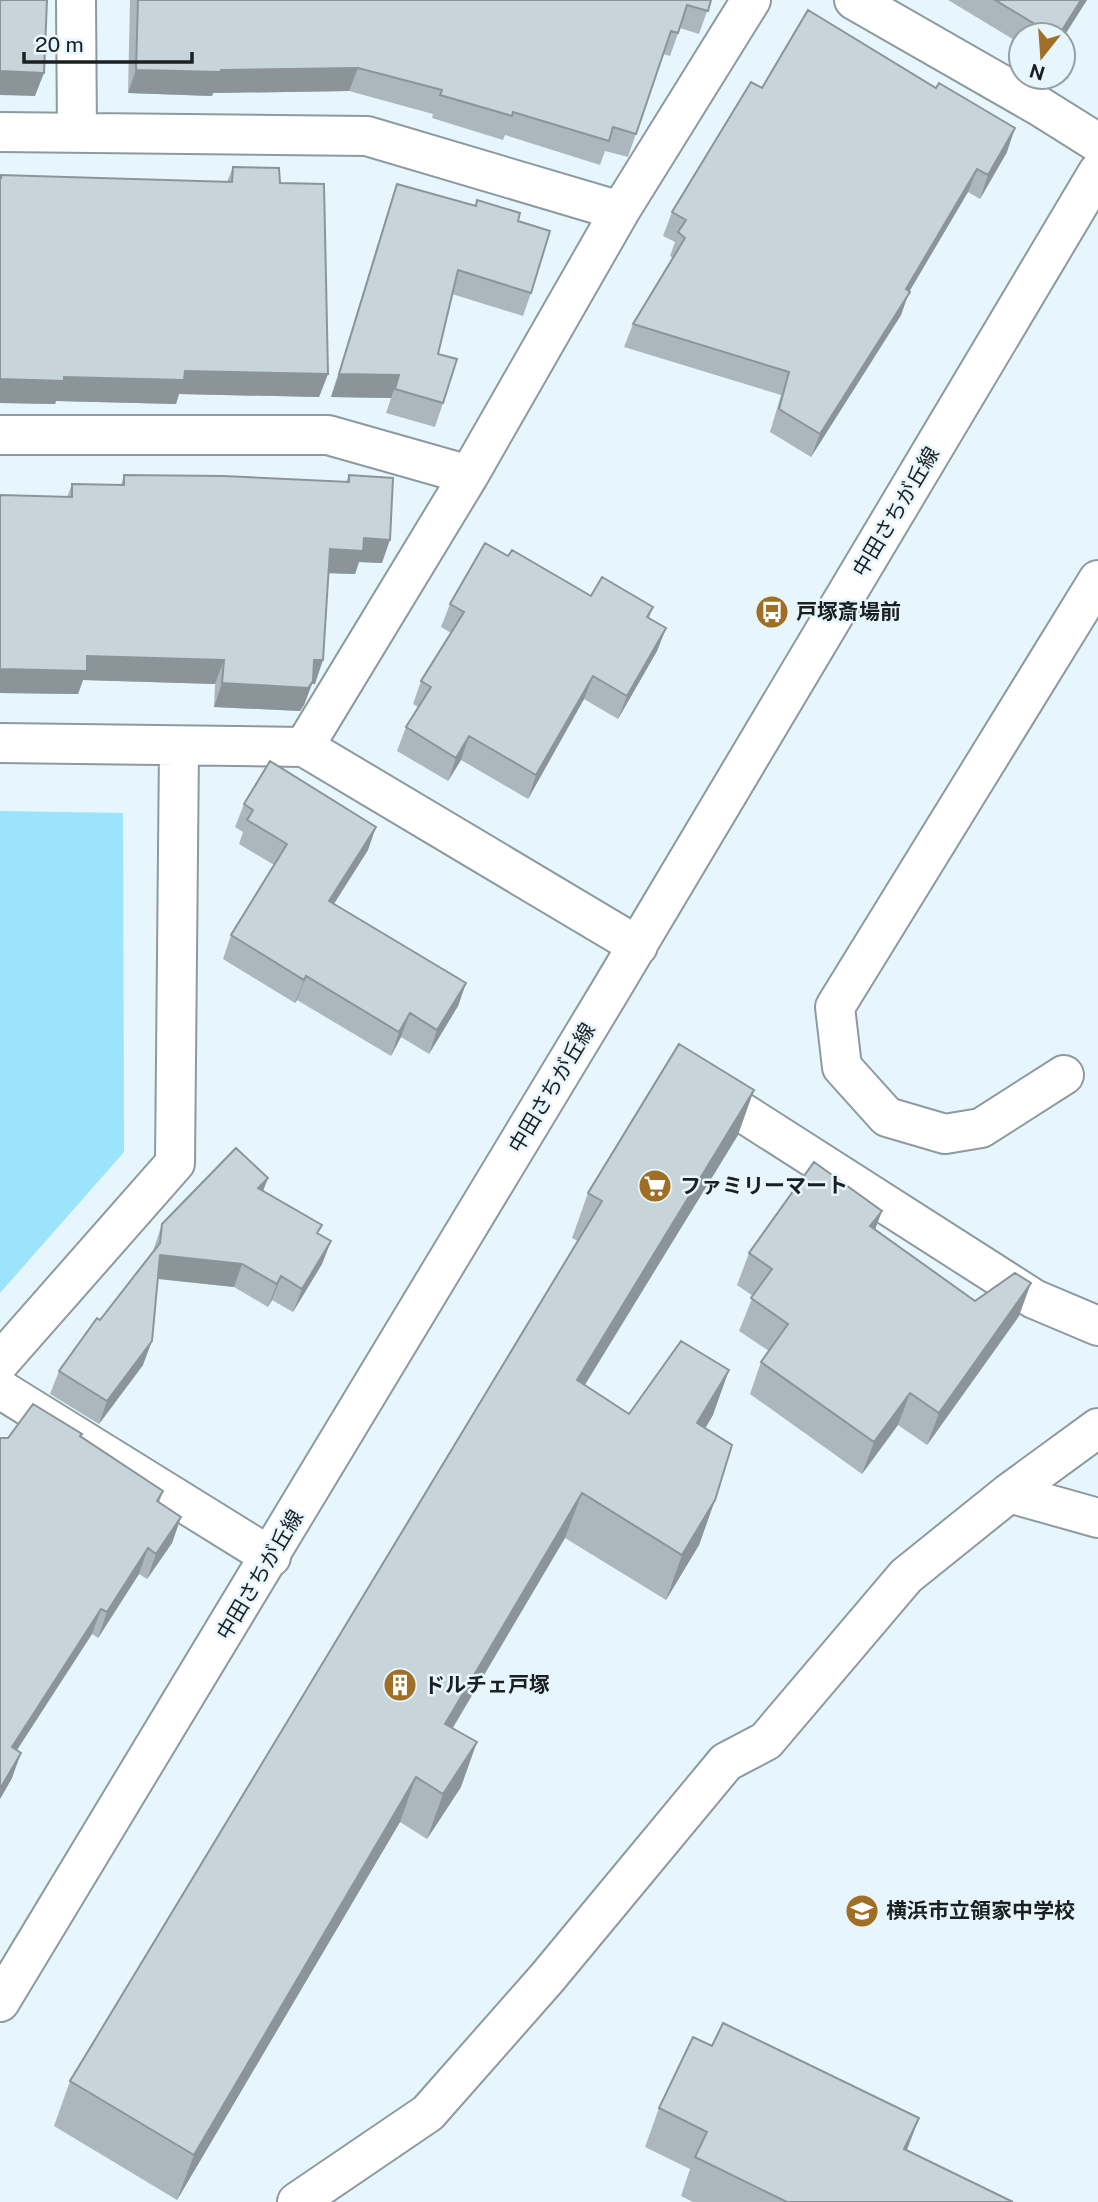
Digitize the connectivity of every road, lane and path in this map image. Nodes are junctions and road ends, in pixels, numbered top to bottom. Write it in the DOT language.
graph roads {
  1 [pos="76,0"];
  2 [pos="751,0"];
  3 [pos="854,0"];
  4 [pos="0,132"];
  5 [pos="77,133"];
  6 [pos="1098,143"];
  7 [pos="1098,172"];
  8 [pos="620,211"];
  9 [pos="0,435"];
  10 [pos="469,475"];
  11 [pos="1098,580"];
  12 [pos="0,743"];
  13 [pos="179,747"];
  14 [pos="304,747"];
  15 [pos="638,946"];
  16 [pos="1064,1076"];
  17 [pos="715,1096"];
  18 [pos="1098,1326"];
  19 [pos="0,1362"];
  20 [pos="0,1389"];
  21 [pos="1098,1428"];
  22 [pos="1009,1493"];
  23 [pos="1098,1518"];
  24 [pos="271,1557"];
  25 [pos="0,2002"];
  26 [pos="297,2202"];
  1 -- 5 [label="street"];
  2 -- 8 [label="street"];
  3 -- 6 [label="street"];
  4 -- 5 [label="street"];
  5 -- 8 [label="street"];
  7 -- 15 [label="street, 中田さちが丘線"];
  8 -- 10 [label="street"];
  9 -- 10 [label="street"];
  10 -- 14 [label="street"];
  11 -- 16 [label="street"];
  12 -- 13 [label="street"];
  13 -- 14 [label="street"];
  13 -- 19 [label="street"];
  14 -- 15 [label="street"];
  15 -- 24 [label="street, 中田さちが丘線"];
  17 -- 18 [label="street"];
  20 -- 24 [label="street"];
  21 -- 22 [label="street"];
  22 -- 23 [label="street"];
  22 -- 26 [label="street"];
  24 -- 25 [label="street, 中田さちが丘線"];
}
